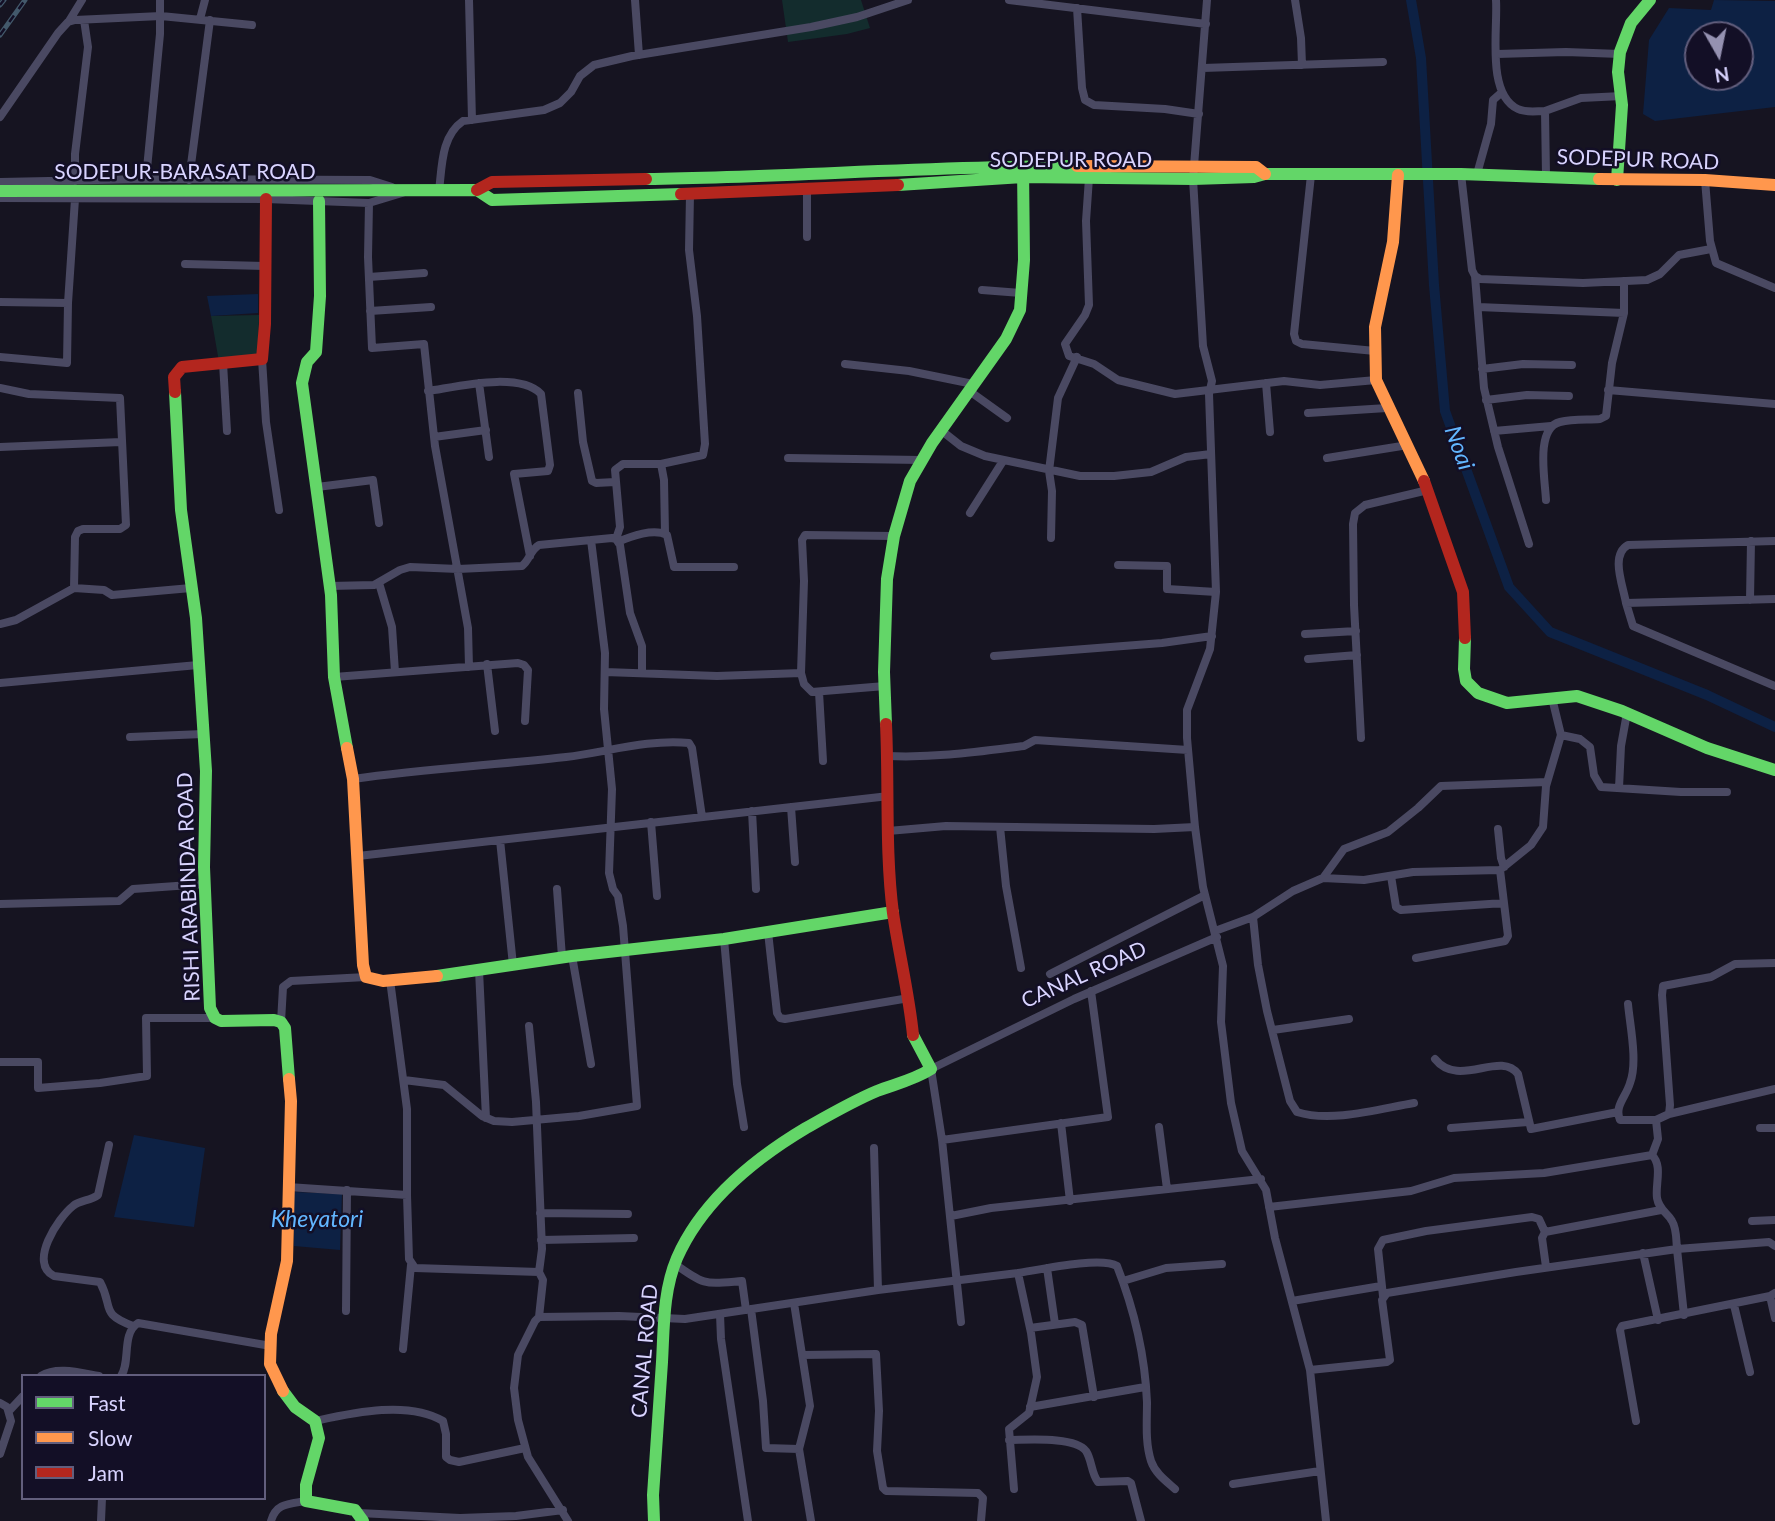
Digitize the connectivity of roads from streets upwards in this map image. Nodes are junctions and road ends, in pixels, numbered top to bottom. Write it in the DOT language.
graph roads {
  1 [pos="82,0"];
  2 [pos="160,0"];
  3 [pos="205,0"];
  4 [pos="469,0"];
  5 [pos="635,0"];
  6 [pos="908,0"];
  7 [pos="1009,0"];
  8 [pos="1016,0"];
  9 [pos="1207,0"];
  10 [pos="1295,0"];
  11 [pos="1496,0"];
  12 [pos="1650,0"];
  13 [pos="1077,8"];
  14 [pos="161,16"];
  15 [pos="200,19"];
  16 [pos="84,20"];
  17 [pos="210,20"];
  18 [pos="68,22"];
  19 [pos="252,24"];
  20 [pos="1206,24"];
  21 [pos="1497,54"];
  22 [pos="1620,54"];
  23 [pos="639,55"];
  24 [pos="1383,62"];
  25 [pos="1302,65"];
  26 [pos="1203,68"];
  27 [pos="1501,93"];
  28 [pos="1622,96"];
  29 [pos="1545,111"];
  30 [pos="1199,114"];
  31 [pos="0,117"];
  32 [pos="472,120"];
  33 [pos="1023,172"];
  34 [pos="1194,173"];
  35 [pos="1454,174"];
  36 [pos="1478,174"];
  37 [pos="1311,175"];
  38 [pos="1403,175"];
  39 [pos="1546,176"];
  40 [pos="1089,178"];
  41 [pos="146,179"];
  42 [pos="189,180"];
  43 [pos="1617,180"];
  44 [pos="1705,180"];
  45 [pos="0,181"];
  46 [pos="75,181"];
  47 [pos="1775,185"];
  48 [pos="477,190"];
  49 [pos="807,190"];
  50 [pos="0,191"];
  51 [pos="408,191"];
  52 [pos="439,191"];
  53 [pos="690,194"];
  54 [pos="370,197"];
  55 [pos="0,198"];
  56 [pos="75,199"];
  57 [pos="266,199"];
  58 [pos="319,201"];
  59 [pos="807,237"];
  60 [pos="1711,249"];
  61 [pos="184,264"];
  62 [pos="265,266"];
  63 [pos="424,273"];
  64 [pos="1475,276"];
  65 [pos="369,277"];
  66 [pos="1624,281"];
  67 [pos="1775,288"];
  68 [pos="982,290"];
  69 [pos="1021,293"];
  70 [pos="0,302"];
  71 [pos="68,303"];
  72 [pos="431,307"];
  73 [pos="1478,307"];
  74 [pos="370,311"];
  75 [pos="1624,313"];
  76 [pos="1375,351"];
  77 [pos="0,357"];
  78 [pos="1077,357"];
  79 [pos="262,359"];
  80 [pos="223,363"];
  81 [pos="845,364"];
  82 [pos="1572,365"];
  83 [pos="1482,369"];
  84 [pos="1376,380"];
  85 [pos="480,383"];
  86 [pos="1266,383"];
  87 [pos="971,387"];
  88 [pos="0,388"];
  89 [pos="1210,389"];
  90 [pos="1608,390"];
  91 [pos="428,391"];
  92 [pos="578,393"];
  93 [pos="1569,396"];
  94 [pos="1486,400"];
  95 [pos="1775,404"];
  96 [pos="1387,408"];
  97 [pos="1308,413"];
  98 [pos="1007,418"];
  99 [pos="1551,426"];
  100 [pos="486,430"];
  101 [pos="227,431"];
  102 [pos="942,432"];
  103 [pos="1270,432"];
  104 [pos="1494,432"];
  105 [pos="434,437"];
  106 [pos="121,442"];
  107 [pos="1408,445"];
  108 [pos="0,447"];
  109 [pos="1211,454"];
  110 [pos="489,457"];
  111 [pos="788,458"];
  112 [pos="1327,458"];
  113 [pos="921,460"];
  114 [pos="1003,461"];
  115 [pos="661,464"];
  116 [pos="1049,471"];
  117 [pos="615,482"];
  118 [pos="317,487"];
  119 [pos="1428,490"];
  120 [pos="1546,500"];
  121 [pos="279,510"];
  122 [pos="970,513"];
  123 [pos="379,523"];
  124 [pos="665,533"];
  125 [pos="894,536"];
  126 [pos="1051,538"];
  127 [pos="591,540"];
  128 [pos="617,540"];
  129 [pos="1751,541"];
  130 [pos="1775,541"];
  131 [pos="1529,544"];
  132 [pos="530,556"];
  133 [pos="1118,565"];
  134 [pos="734,566"];
  135 [pos="458,569"];
  136 [pos="379,583"];
  137 [pos="330,586"];
  138 [pos="75,588"];
  139 [pos="191,588"];
  140 [pos="1216,592"];
  141 [pos="1775,599"];
  142 [pos="1750,600"];
  143 [pos="1626,603"];
  144 [pos="0,624"];
  145 [pos="1356,631"];
  146 [pos="1305,634"];
  147 [pos="1212,636"];
  148 [pos="1357,655"];
  149 [pos="994,656"];
  150 [pos="1308,659"];
  151 [pos="487,664"];
  152 [pos="198,665"];
  153 [pos="469,667"];
  154 [pos="642,671"];
  155 [pos="395,672"];
  156 [pos="604,672"];
  157 [pos="802,673"];
  158 [pos="334,677"];
  159 [pos="0,682"];
  160 [pos="885,685"];
  161 [pos="1775,685"];
  162 [pos="819,692"];
  163 [pos="1552,698"];
  164 [pos="1627,713"];
  165 [pos="525,721"];
  166 [pos="495,731"];
  167 [pos="203,734"];
  168 [pos="1561,735"];
  169 [pos="130,737"];
  170 [pos="1361,738"];
  171 [pos="609,750"];
  172 [pos="1188,750"];
  173 [pos="887,756"];
  174 [pos="823,761"];
  175 [pos="1775,769"];
  176 [pos="353,779"];
  177 [pos="1547,782"];
  178 [pos="1619,788"];
  179 [pos="1727,792"];
  180 [pos="889,796"];
  181 [pos="791,807"];
  182 [pos="752,811"];
  183 [pos="702,817"];
  184 [pos="651,822"];
  185 [pos="1000,827"];
  186 [pos="1195,827"];
  187 [pos="611,828"];
  188 [pos="1498,829"];
  189 [pos="888,831"];
  190 [pos="500,840"];
  191 [pos="358,856"];
  192 [pos="795,862"];
  193 [pos="1502,868"];
  194 [pos="1391,876"];
  195 [pos="1323,878"];
  196 [pos="205,884"];
  197 [pos="557,889"];
  198 [pos="757,889"];
  199 [pos="1205,895"];
  200 [pos="657,896"];
  201 [pos="1504,903"];
  202 [pos="0,904"];
  203 [pos="893,912"];
  204 [pos="1253,917"];
  205 [pos="768,932"];
  206 [pos="1216,934"];
  207 [pos="724,939"];
  208 [pos="623,952"];
  209 [pos="567,956"];
  210 [pos="1416,958"];
  211 [pos="1775,963"];
  212 [pos="513,965"];
  213 [pos="1021,968"];
  214 [pos="479,970"];
  215 [pos="1050,974"];
  216 [pos="366,977"];
  217 [pos="390,980"];
  218 [pos="1091,991"];
  219 [pos="909,998"];
  220 [pos="1628,1004"];
  221 [pos="215,1018"];
  222 [pos="1349,1019"];
  223 [pos="281,1022"];
  224 [pos="529,1026"];
  225 [pos="1273,1030"];
  226 [pos="1435,1059"];
  227 [pos="0,1062"];
  228 [pos="591,1064"];
  229 [pos="931,1069"];
  230 [pos="404,1080"];
  231 [pos="1775,1089"];
  232 [pos="1414,1103"];
  233 [pos="1618,1112"];
  234 [pos="1669,1114"];
  235 [pos="485,1118"];
  236 [pos="536,1120"];
  237 [pos="1656,1120"];
  238 [pos="1528,1122"];
  239 [pos="1061,1123"];
  240 [pos="744,1127"];
  241 [pos="1159,1127"];
  242 [pos="1451,1128"];
  243 [pos="1760,1128"];
  244 [pos="1775,1128"];
  245 [pos="943,1140"];
  246 [pos="109,1145"];
  247 [pos="874,1148"];
  248 [pos="1652,1155"];
  249 [pos="1261,1179"];
  250 [pos="288,1187"];
  251 [pos="1167,1189"];
  252 [pos="347,1190"];
  253 [pos="407,1195"];
  254 [pos="1070,1201"];
  255 [pos="1269,1207"];
  256 [pos="1661,1210"];
  257 [pos="540,1213"];
  258 [pos="628,1214"];
  259 [pos="951,1216"];
  260 [pos="1775,1220"];
  261 [pos="1752,1221"];
  262 [pos="1545,1231"];
  263 [pos="634,1238"];
  264 [pos="541,1240"];
  265 [pos="1775,1246"];
  266 [pos="1677,1249"];
  267 [pos="1643,1253"];
  268 [pos="675,1264"];
  269 [pos="1222,1264"];
  270 [pos="411,1265"];
  271 [pos="1546,1267"];
  272 [pos="1047,1268"];
  273 [pos="540,1272"];
  274 [pos="1018,1273"];
  275 [pos="957,1280"];
  276 [pos="1123,1281"];
  277 [pos="1381,1286"];
  278 [pos="878,1290"];
  279 [pos="1772,1294"];
  280 [pos="1383,1296"];
  281 [pos="1292,1301"];
  282 [pos="794,1303"];
  283 [pos="1734,1305"];
  284 [pos="749,1310"];
  285 [pos="346,1311"];
  286 [pos="720,1314"];
  287 [pos="1684,1315"];
  288 [pos="540,1317"];
  289 [pos="1775,1318"];
  290 [pos="660,1319"];
  291 [pos="1658,1320"];
  292 [pos="961,1322"];
  293 [pos="1055,1324"];
  294 [pos="133,1326"];
  295 [pos="1030,1328"];
  296 [pos="271,1346"];
  297 [pos="403,1349"];
  298 [pos="803,1354"];
  299 [pos="1310,1370"];
  300 [pos="1751,1372"];
  301 [pos="44,1374"];
  302 [pos="84,1374"];
  303 [pos="122,1374"];
  304 [pos="1145,1387"];
  305 [pos="1094,1396"];
  306 [pos="21,1398"];
  307 [pos="0,1403"];
  308 [pos="1030,1407"];
  309 [pos="9,1411"];
  310 [pos="315,1421"];
  311 [pos="1636,1421"];
  312 [pos="1009,1440"];
  313 [pos="525,1448"];
  314 [pos="799,1449"];
  315 [pos="0,1454"];
  316 [pos="1320,1472"];
  317 [pos="1233,1484"];
  318 [pos="1014,1489"];
  319 [pos="1175,1489"];
  320 [pos="102,1500"];
  321 [pos="306,1501"];
  322 [pos="563,1510"];
  323 [pos="361,1517"];
  324 [pos="100,1521"];
  325 [pos="271,1521"];
  326 [pos="568,1521"];
  327 [pos="654,1521"];
  328 [pos="748,1521"];
  329 [pos="811,1521"];
  330 [pos="981,1521"];
  331 [pos="1141,1521"];
  332 [pos="1326,1521"];
  1 -- 18 [label="street"];
  2 -- 14 [label="street"];
  3 -- 15 [label="street"];
  4 -- 32 [label="street"];
  5 -- 23 [label="street"];
  6 -- 23 [label="street"];
  7 -- 8 [label="street"];
  8 -- 13 [label="street"];
  9 -- 20 [label="street"];
  10 -- 25 [label="street"];
  11 -- 21 [label="street"];
  12 -- 22 [label="street"];
  13 -- 20 [label="street"];
  13 -- 30 [label="street"];
  14 -- 15 [label="street"];
  14 -- 16 [label="street"];
  14 -- 41 [label="street"];
  15 -- 17 [label="street"];
  16 -- 18 [label="street"];
  16 -- 46 [label="street"];
  17 -- 19 [label="street"];
  17 -- 42 [label="street"];
  18 -- 31 [label="street"];
  20 -- 26 [label="street"];
  21 -- 22 [label="street"];
  21 -- 27 [label="street"];
  22 -- 28 [label="street"];
  23 -- 32 [label="street"];
  24 -- 25 [label="street"];
  25 -- 26 [label="street"];
  26 -- 30 [label="street"];
  27 -- 29 [label="street"];
  27 -- 36 [label="street"];
  28 -- 29 [label="street"];
  28 -- 43 [label="street"];
  29 -- 39 [label="street"];
  30 -- 34 [label="street"];
  32 -- 52 [label="street"];
  33 -- 34 [label="street"];
  33 -- 40 [label="street, SODEPUR ROAD"];
  33 -- 48 [label="street"];
  33 -- 49 [label="street, SODEPUR ROAD"];
  33 -- 69 [label="street"];
  34 -- 37 [label="street, SODEPUR ROAD"];
  34 -- 40 [label="street, SODEPUR ROAD"];
  34 -- 89 [label="street"];
  35 -- 36 [label="street, SODEPUR ROAD"];
  35 -- 38 [label="street, SODEPUR ROAD"];
  35 -- 64 [label="street"];
  36 -- 39 [label="street, SODEPUR ROAD"];
  37 -- 38 [label="street, SODEPUR ROAD"];
  37 -- 76 [label="street"];
  38 -- 76 [label="street"];
  39 -- 43 [label="street, SODEPUR ROAD"];
  40 -- 78 [label="street"];
  41 -- 42 [label="street"];
  41 -- 46 [label="street"];
  42 -- 51 [label="street"];
  43 -- 44 [label="street, SODEPUR ROAD"];
  44 -- 47 [label="street, SODEPUR ROAD"];
  44 -- 60 [label="street"];
  45 -- 46 [label="street"];
  48 -- 52 [label="street, SODEPUR ROAD"];
  48 -- 53 [label="street, SODEPUR ROAD"];
  49 -- 53 [label="street, SODEPUR ROAD"];
  49 -- 59 [label="street"];
  50 -- 54 [label="street, SODEPUR-BARASAT ROAD"];
  51 -- 52 [label="street, SODEPUR ROAD"];
  51 -- 54 [label="street, SODEPUR ROAD"];
  53 -- 115 [label="street"];
  54 -- 58 [label="street"];
  54 -- 65 [label="street"];
  55 -- 56 [label="street"];
  56 -- 57 [label="street"];
  56 -- 71 [label="street"];
  57 -- 58 [label="street"];
  57 -- 62 [label="street"];
  58 -- 118 [label="street"];
  60 -- 66 [label="street"];
  60 -- 67 [label="street"];
  61 -- 62 [label="street"];
  62 -- 79 [label="street"];
  63 -- 65 [label="street"];
  64 -- 66 [label="street"];
  64 -- 73 [label="street"];
  65 -- 74 [label="street"];
  66 -- 75 [label="street"];
  68 -- 69 [label="street"];
  69 -- 87 [label="street"];
  70 -- 71 [label="street"];
  71 -- 77 [label="street"];
  72 -- 74 [label="street"];
  73 -- 75 [label="street"];
  73 -- 83 [label="street"];
  74 -- 91 [label="street"];
  75 -- 90 [label="street"];
  76 -- 84 [label="street"];
  78 -- 89 [label="street"];
  78 -- 116 [label="street"];
  79 -- 80 [label="street, RISHI ARABINDA ROAD"];
  79 -- 121 [label="street"];
  80 -- 101 [label="street"];
  80 -- 139 [label="street, RISHI ARABINDA ROAD"];
  81 -- 87 [label="street"];
  82 -- 83 [label="street"];
  83 -- 94 [label="street"];
  84 -- 86 [label="street"];
  84 -- 96 [label="street"];
  85 -- 91 [label="street"];
  85 -- 100 [label="street"];
  85 -- 132 [label="street"];
  86 -- 89 [label="street"];
  86 -- 103 [label="street"];
  87 -- 98 [label="street"];
  87 -- 102 [label="street"];
  88 -- 106 [label="street"];
  89 -- 109 [label="street"];
  90 -- 95 [label="street"];
  90 -- 99 [label="street"];
  91 -- 105 [label="street"];
  92 -- 117 [label="street"];
  93 -- 94 [label="street"];
  94 -- 104 [label="street"];
  96 -- 97 [label="street"];
  96 -- 107 [label="street"];
  99 -- 104 [label="street"];
  99 -- 120 [label="street"];
  100 -- 105 [label="street"];
  100 -- 110 [label="street"];
  102 -- 113 [label="street"];
  102 -- 114 [label="street"];
  104 -- 131 [label="street"];
  105 -- 135 [label="street"];
  106 -- 108 [label="street"];
  106 -- 138 [label="street"];
  107 -- 112 [label="street"];
  107 -- 119 [label="street"];
  109 -- 116 [label="street"];
  109 -- 140 [label="street"];
  111 -- 113 [label="street"];
  113 -- 125 [label="street"];
  114 -- 116 [label="street"];
  114 -- 122 [label="street"];
  115 -- 117 [label="street"];
  115 -- 124 [label="street"];
  116 -- 126 [label="street"];
  117 -- 128 [label="street"];
  118 -- 123 [label="street"];
  118 -- 137 [label="street"];
  119 -- 145 [label="street"];
  119 -- 163 [label="street"];
  124 -- 128 [label="street"];
  124 -- 134 [label="street"];
  125 -- 157 [label="street"];
  125 -- 160 [label="street"];
  127 -- 128 [label="street"];
  127 -- 132 [label="street"];
  127 -- 156 [label="street"];
  128 -- 154 [label="street"];
  129 -- 130 [label="street"];
  129 -- 142 [label="street"];
  129 -- 143 [label="street"];
  132 -- 135 [label="street"];
  133 -- 140 [label="street"];
  135 -- 136 [label="street"];
  135 -- 153 [label="street"];
  136 -- 137 [label="street"];
  136 -- 155 [label="street"];
  137 -- 158 [label="street"];
  138 -- 139 [label="street"];
  138 -- 144 [label="street"];
  139 -- 152 [label="street, RISHI ARABINDA ROAD"];
  140 -- 147 [label="street"];
  141 -- 142 [label="street"];
  142 -- 143 [label="street"];
  143 -- 161 [label="street"];
  145 -- 146 [label="street"];
  145 -- 148 [label="street"];
  147 -- 149 [label="street"];
  147 -- 172 [label="street"];
  148 -- 150 [label="street"];
  148 -- 170 [label="street"];
  151 -- 153 [label="street"];
  151 -- 165 [label="street"];
  151 -- 166 [label="street"];
  152 -- 159 [label="street"];
  152 -- 167 [label="street, RISHI ARABINDA ROAD"];
  153 -- 155 [label="street"];
  154 -- 156 [label="street"];
  154 -- 157 [label="street"];
  155 -- 158 [label="street"];
  156 -- 171 [label="street"];
  157 -- 162 [label="street"];
  158 -- 176 [label="street"];
  160 -- 162 [label="street"];
  160 -- 173 [label="street"];
  162 -- 174 [label="street"];
  163 -- 164 [label="street"];
  163 -- 168 [label="street"];
  164 -- 175 [label="street"];
  164 -- 178 [label="street"];
  167 -- 169 [label="street"];
  167 -- 196 [label="street, RISHI ARABINDA ROAD"];
  168 -- 177 [label="street"];
  168 -- 178 [label="street"];
  171 -- 176 [label="street"];
  171 -- 183 [label="street"];
  171 -- 187 [label="street"];
  172 -- 173 [label="street"];
  172 -- 186 [label="street"];
  173 -- 180 [label="street"];
  176 -- 191 [label="street"];
  177 -- 193 [label="street"];
  177 -- 195 [label="street"];
  178 -- 179 [label="street"];
  180 -- 181 [label="street"];
  180 -- 189 [label="street"];
  181 -- 182 [label="street"];
  181 -- 192 [label="street"];
  182 -- 183 [label="street"];
  182 -- 198 [label="street"];
  183 -- 184 [label="street"];
  184 -- 187 [label="street"];
  184 -- 200 [label="street"];
  185 -- 186 [label="street"];
  185 -- 189 [label="street"];
  185 -- 213 [label="street"];
  186 -- 199 [label="street"];
  187 -- 190 [label="street"];
  187 -- 208 [label="street"];
  188 -- 193 [label="street"];
  189 -- 203 [label="street"];
  190 -- 191 [label="street"];
  190 -- 212 [label="street"];
  191 -- 216 [label="street"];
  193 -- 194 [label="street"];
  193 -- 201 [label="street"];
  194 -- 195 [label="street"];
  194 -- 201 [label="street"];
  195 -- 204 [label="street, CANAL ROAD"];
  196 -- 202 [label="street"];
  196 -- 221 [label="street, RISHI ARABINDA ROAD"];
  197 -- 209 [label="street"];
  199 -- 206 [label="street"];
  199 -- 215 [label="street"];
  201 -- 210 [label="street"];
  203 -- 205 [label="street"];
  203 -- 219 [label="street"];
  204 -- 206 [label="street, CANAL ROAD"];
  204 -- 225 [label="street"];
  205 -- 207 [label="street"];
  205 -- 219 [label="street"];
  206 -- 218 [label="street, CANAL ROAD"];
  206 -- 249 [label="street"];
  207 -- 208 [label="street"];
  207 -- 240 [label="street"];
  208 -- 209 [label="street"];
  208 -- 236 [label="street"];
  209 -- 212 [label="street"];
  209 -- 228 [label="street"];
  211 -- 234 [label="street"];
  212 -- 214 [label="street"];
  214 -- 217 [label="street"];
  214 -- 235 [label="street"];
  216 -- 217 [label="street"];
  216 -- 223 [label="street"];
  217 -- 230 [label="street"];
  218 -- 229 [label="street, CANAL ROAD"];
  218 -- 239 [label="street"];
  219 -- 229 [label="street"];
  220 -- 233 [label="street"];
  221 -- 223 [label="street, RISHI ARABINDA ROAD"];
  221 -- 227 [label="street"];
  222 -- 225 [label="street"];
  223 -- 250 [label="street"];
  224 -- 236 [label="street"];
  225 -- 232 [label="street"];
  226 -- 238 [label="street"];
  229 -- 245 [label="street"];
  229 -- 268 [label="street, CANAL ROAD"];
  230 -- 235 [label="street"];
  230 -- 253 [label="street"];
  231 -- 234 [label="street"];
  233 -- 237 [label="street"];
  233 -- 238 [label="street"];
  234 -- 237 [label="street"];
  235 -- 236 [label="street"];
  236 -- 257 [label="street"];
  237 -- 248 [label="street"];
  238 -- 242 [label="street"];
  239 -- 245 [label="street"];
  239 -- 254 [label="street"];
  241 -- 251 [label="street"];
  243 -- 244 [label="street"];
  245 -- 259 [label="street"];
  246 -- 294 [label="street"];
  247 -- 278 [label="street"];
  248 -- 255 [label="street"];
  248 -- 256 [label="street"];
  249 -- 251 [label="street"];
  249 -- 255 [label="street"];
  250 -- 252 [label="street"];
  250 -- 296 [label="street"];
  251 -- 254 [label="street"];
  252 -- 253 [label="street"];
  252 -- 285 [label="street"];
  253 -- 270 [label="street"];
  254 -- 259 [label="street"];
  255 -- 281 [label="street"];
  256 -- 262 [label="street"];
  256 -- 266 [label="street"];
  257 -- 258 [label="street"];
  257 -- 264 [label="street"];
  259 -- 275 [label="street"];
  260 -- 261 [label="street"];
  262 -- 271 [label="street"];
  262 -- 277 [label="street"];
  263 -- 264 [label="street"];
  264 -- 273 [label="street"];
  265 -- 266 [label="street"];
  266 -- 267 [label="street"];
  266 -- 287 [label="street"];
  267 -- 271 [label="street"];
  267 -- 291 [label="street"];
  268 -- 284 [label="street"];
  268 -- 290 [label="street, CANAL ROAD"];
  269 -- 276 [label="street"];
  270 -- 273 [label="street"];
  270 -- 297 [label="street"];
  271 -- 280 [label="street"];
  272 -- 274 [label="street"];
  272 -- 276 [label="street"];
  272 -- 293 [label="street"];
  273 -- 288 [label="street"];
  274 -- 275 [label="street"];
  274 -- 295 [label="street"];
  275 -- 278 [label="street"];
  275 -- 292 [label="street"];
  276 -- 304 [label="street"];
  277 -- 280 [label="street"];
  277 -- 281 [label="street"];
  278 -- 282 [label="street"];
  279 -- 283 [label="street"];
  279 -- 289 [label="street"];
  280 -- 299 [label="street"];
  281 -- 299 [label="street"];
  282 -- 284 [label="street"];
  282 -- 298 [label="street"];
  283 -- 287 [label="street"];
  283 -- 300 [label="street"];
  284 -- 286 [label="street"];
  284 -- 314 [label="street"];
  286 -- 290 [label="street"];
  286 -- 328 [label="street"];
  287 -- 291 [label="street"];
  288 -- 290 [label="street"];
  288 -- 313 [label="street"];
  290 -- 327 [label="street, CANAL ROAD"];
  291 -- 311 [label="street"];
  293 -- 295 [label="street"];
  293 -- 305 [label="street"];
  294 -- 296 [label="street"];
  294 -- 303 [label="street"];
  295 -- 308 [label="street"];
  296 -- 310 [label="street"];
  298 -- 314 [label="street"];
  298 -- 330 [label="street"];
  299 -- 316 [label="street"];
  301 -- 302 [label="street"];
  304 -- 305 [label="street"];
  304 -- 319 [label="street"];
  305 -- 308 [label="street"];
  306 -- 309 [label="street"];
  307 -- 309 [label="street"];
  308 -- 312 [label="street"];
  309 -- 315 [label="street"];
  310 -- 313 [label="street"];
  310 -- 321 [label="street"];
  312 -- 318 [label="street"];
  312 -- 331 [label="street"];
  313 -- 322 [label="street"];
  314 -- 329 [label="street"];
  316 -- 317 [label="street"];
  316 -- 332 [label="street"];
  320 -- 324 [label="street"];
  321 -- 323 [label="street"];
  321 -- 325 [label="street"];
  322 -- 323 [label="street"];
  322 -- 326 [label="street"];
}
